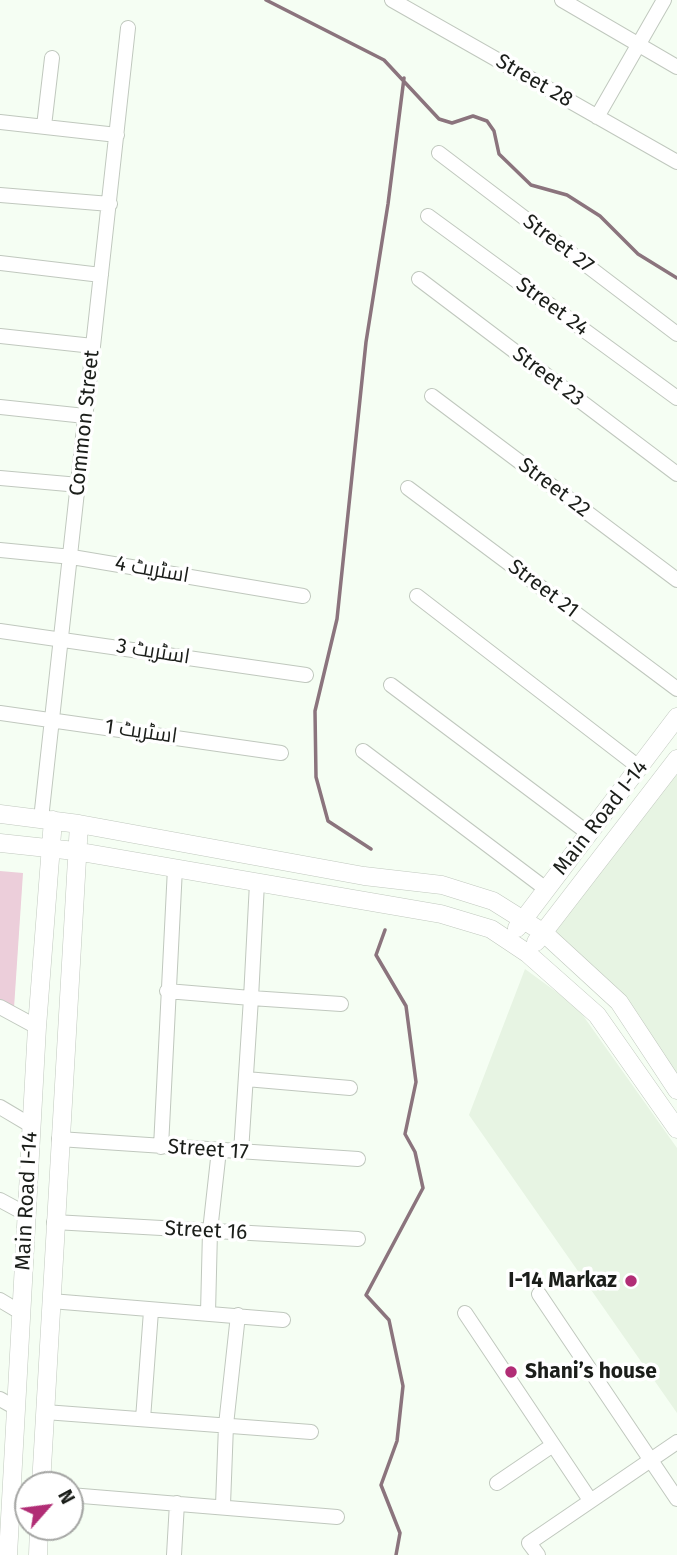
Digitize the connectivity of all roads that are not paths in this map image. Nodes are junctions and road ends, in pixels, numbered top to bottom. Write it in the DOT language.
graph roads {
  1 [pos="392,0"];
  2 [pos="562,0"];
  3 [pos="664,0"];
  4 [pos="128,28"];
  5 [pos="639,46"];
  6 [pos="52,58"];
  7 [pos="677,67"];
  8 [pos="597,117"];
  9 [pos="0,122"];
  10 [pos="44,126"];
  11 [pos="117,135"];
  12 [pos="439,153"];
  13 [pos="677,162"];
  14 [pos="0,195"];
  15 [pos="110,204"];
  16 [pos="428,216"];
  17 [pos="0,263"];
  18 [pos="101,275"];
  19 [pos="419,279"];
  20 [pos="677,334"];
  21 [pos="0,336"];
  22 [pos="93,346"];
  23 [pos="432,396"];
  24 [pos="677,398"];
  25 [pos="0,407"];
  26 [pos="85,416"];
  27 [pos="677,474"];
  28 [pos="0,478"];
  29 [pos="79,485"];
  30 [pos="408,488"];
  31 [pos="0,550"];
  32 [pos="72,557"];
  33 [pos="677,580"];
  34 [pos="303,596"];
  35 [pos="417,596"];
  36 [pos="0,631"];
  37 [pos="62,638"];
  38 [pos="306,675"];
  39 [pos="391,685"];
  40 [pos="677,689"];
  41 [pos="0,713"];
  42 [pos="677,717"];
  43 [pos="51,719"];
  44 [pos="363,751"];
  45 [pos="281,753"];
  46 [pos="677,759"];
  47 [pos="640,768"];
  48 [pos="0,814"];
  49 [pos="47,819"];
  50 [pos="79,824"];
  51 [pos="588,833"];
  52 [pos="0,843"];
  53 [pos="49,848"];
  54 [pos="75,851"];
  55 [pos="175,868"];
  56 [pos="257,883"];
  57 [pos="546,889"];
  58 [pos="524,919"];
  59 [pos="544,933"];
  60 [pos="509,939"];
  61 [pos="527,953"];
  62 [pos="167,991"];
  63 [pos="251,998"];
  64 [pos="341,1004"];
  65 [pos="0,1007"];
  66 [pos="37,1027"];
  67 [pos="246,1079"];
  68 [pos="350,1088"];
  69 [pos="677,1090"];
  70 [pos="0,1107"];
  71 [pos="32,1126"];
  72 [pos="677,1129"];
  73 [pos="59,1139"];
  74 [pos="161,1147"];
  75 [pos="219,1150"];
  76 [pos="241,1152"];
  77 [pos="358,1159"];
  78 [pos="0,1200"];
  79 [pos="26,1214"];
  80 [pos="54,1222"];
  81 [pos="210,1231"];
  82 [pos="358,1239"];
  83 [pos="539,1294"];
  84 [pos="0,1300"];
  85 [pos="51,1301"];
  86 [pos="151,1311"];
  87 [pos="20,1312"];
  88 [pos="208,1313"];
  89 [pos="465,1313"];
  90 [pos="238,1315"];
  91 [pos="283,1320"];
  92 [pos="8,1403"];
  93 [pos="45,1412"];
  94 [pos="143,1419"];
  95 [pos="226,1425"];
  96 [pos="311,1432"];
  97 [pos="677,1442"];
  98 [pos="553,1445"];
  99 [pos="650,1461"];
  100 [pos="42,1471"];
  101 [pos="497,1483"];
  102 [pos="84,1496"];
  103 [pos="677,1499"];
  104 [pos="590,1500"];
  105 [pos="177,1503"];
  106 [pos="223,1505"];
  107 [pos="337,1517"];
  108 [pos="5,1520"];
  109 [pos="8,1555"];
  110 [pos="174,1555"];
  111 [pos="538,1555"];
  1 -- 8 [label="street, Street 28"];
  2 -- 5 [label="street"];
  3 -- 5 [label="street"];
  4 -- 11 [label="street, Common Street"];
  5 -- 7 [label="street"];
  5 -- 8 [label="street"];
  6 -- 10 [label="street"];
  8 -- 13 [label="street, Street 28"];
  9 -- 10 [label="street"];
  10 -- 11 [label="street"];
  11 -- 15 [label="street, Common Street"];
  12 -- 20 [label="street, Street 27"];
  14 -- 15 [label="street"];
  15 -- 18 [label="street, Common Street"];
  16 -- 24 [label="street, Street 24"];
  17 -- 18 [label="street"];
  18 -- 22 [label="street, Common Street"];
  19 -- 27 [label="street, Street 23"];
  21 -- 22 [label="street"];
  22 -- 26 [label="street, Common Street"];
  23 -- 33 [label="street, Street 22"];
  25 -- 26 [label="street"];
  26 -- 29 [label="street, Common Street"];
  28 -- 29 [label="street"];
  29 -- 32 [label="street, Common Street"];
  30 -- 40 [label="street, Street 21"];
  31 -- 32 [label="street, اسٹریٹ 4"];
  32 -- 34 [label="street, اسٹریٹ 4"];
  32 -- 37 [label="street, Common Street"];
  35 -- 47 [label="street"];
  36 -- 37 [label="street, اسٹریٹ 3"];
  37 -- 38 [label="street, اسٹریٹ 3"];
  37 -- 43 [label="street, Common Street"];
  39 -- 51 [label="street"];
  41 -- 43 [label="street, اسٹریٹ 1"];
  42 -- 47 [label="main road, Main Road I-14"];
  43 -- 45 [label="street, اسٹریٹ 1"];
  43 -- 49 [label="street, Common Street"];
  44 -- 57 [label="street"];
  46 -- 59 [label="main road, Main Road I-14"];
  47 -- 51 [label="main road, Main Road I-14"];
  48 -- 49 [label="main road"];
  49 -- 50 [label="main road"];
  49 -- 53 [label="main road, Main Road I-14"];
  50 -- 54 [label="main road, Main Road I-14"];
  50 -- 58 [label="main road"];
  51 -- 57 [label="main road, Main Road I-14"];
  52 -- 53 [label="main road"];
  53 -- 54 [label="main road"];
  53 -- 66 [label="main road, Main Road I-14"];
  54 -- 55 [label="main road"];
  54 -- 73 [label="main road, Main Road I-14"];
  55 -- 56 [label="main road"];
  55 -- 62 [label="street"];
  56 -- 60 [label="main road"];
  56 -- 63 [label="street"];
  57 -- 58 [label="main road, Main Road I-14"];
  58 -- 59 [label="main road"];
  58 -- 60 [label="main road, Main Road I-14"];
  59 -- 61 [label="main road, Main Road I-14"];
  59 -- 69 [label="main road"];
  60 -- 61 [label="main road"];
  61 -- 72 [label="main road"];
  62 -- 63 [label="street"];
  62 -- 74 [label="street"];
  63 -- 64 [label="street"];
  63 -- 67 [label="street"];
  65 -- 66 [label="street"];
  66 -- 71 [label="main road, Main Road I-14"];
  67 -- 68 [label="street"];
  67 -- 76 [label="street"];
  70 -- 71 [label="street"];
  71 -- 79 [label="main road, Main Road I-14"];
  73 -- 74 [label="street, Street 17"];
  73 -- 80 [label="main road, Main Road I-14"];
  74 -- 75 [label="street, Street 17"];
  75 -- 76 [label="street, Street 17"];
  75 -- 81 [label="street"];
  76 -- 77 [label="street, Street 17"];
  78 -- 79 [label="street"];
  79 -- 87 [label="main road, Main Road I-14"];
  80 -- 81 [label="street, Street 16"];
  80 -- 85 [label="main road, Main Road I-14"];
  81 -- 82 [label="street, Street 16"];
  81 -- 88 [label="street"];
  83 -- 99 [label="street"];
  84 -- 87 [label="street"];
  85 -- 86 [label="street"];
  85 -- 93 [label="main road, Main Road I-14"];
  86 -- 88 [label="street"];
  86 -- 94 [label="street"];
  87 -- 92 [label="main road, Main Road I-14"];
  88 -- 90 [label="street"];
  89 -- 98 [label="street"];
  90 -- 91 [label="street"];
  90 -- 95 [label="street"];
  92 -- 108 [label="main road, Main Road I-14"];
  93 -- 94 [label="street"];
  93 -- 100 [label="main road, Main Road I-14"];
  94 -- 95 [label="street"];
  95 -- 96 [label="street"];
  95 -- 106 [label="street"];
  97 -- 99 [label="street"];
  98 -- 101 [label="street"];
  98 -- 104 [label="street"];
  99 -- 103 [label="street"];
  99 -- 104 [label="street"];
  102 -- 105 [label="street"];
  104 -- 111 [label="street"];
  105 -- 106 [label="street"];
  105 -- 110 [label="street"];
  106 -- 107 [label="street"];
  108 -- 109 [label="main road, Main Road I-14"];
}
